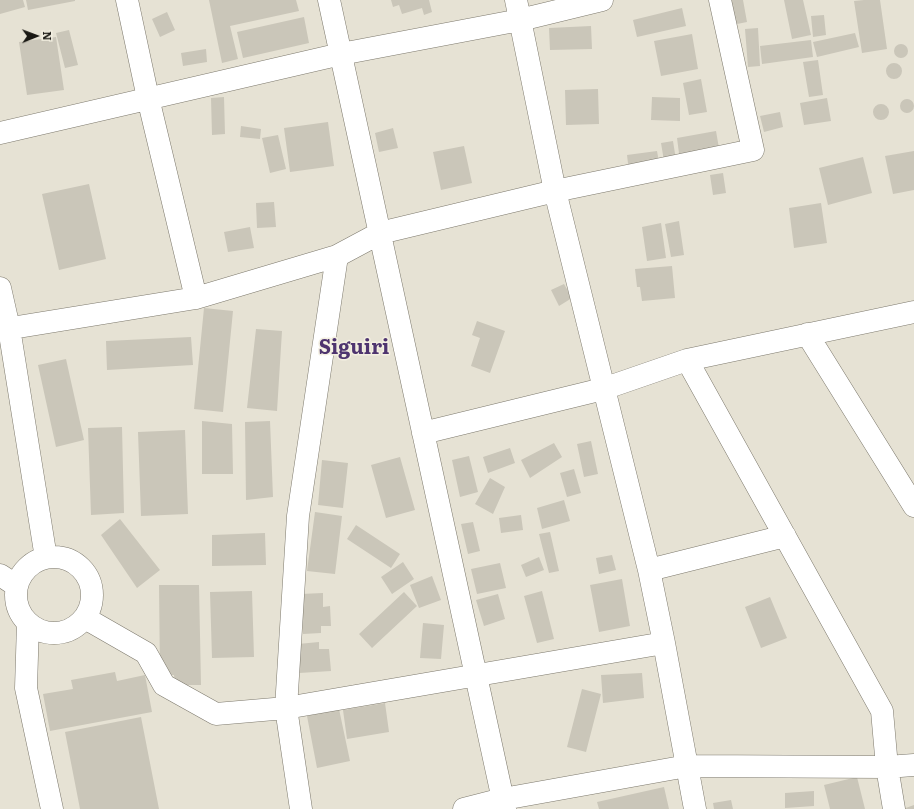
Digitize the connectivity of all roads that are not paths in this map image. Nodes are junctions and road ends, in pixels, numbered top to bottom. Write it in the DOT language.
graph roads {
  1 [pos="127,0"];
  2 [pos="329,0"];
  3 [pos="602,0"];
  4 [pos="720,0"];
  5 [pos="518,10"];
  6 [pos="341,54"];
  7 [pos="148,98"];
  8 [pos="0,133"];
  9 [pos="555,191"];
  10 [pos="380,233"];
  11 [pos="337,256"];
  12 [pos="0,288"];
  13 [pos="196,298"];
  14 [pos="914,312"];
  15 [pos="4,329"];
  16 [pos="808,334"];
  17 [pos="687,360"];
  18 [pos="603,389"];
  19 [pos="423,433"];
  20 [pos="914,506"];
  21 [pos="785,536"];
  22 [pos="46,558"];
  23 [pos="649,570"];
  24 [pos="9,581"];
  25 [pos="86,618"];
  26 [pos="28,623"];
  27 [pos="664,643"];
  28 [pos="476,676"];
  29 [pos="286,708"];
  30 [pos="914,765"];
  31 [pos="687,766"];
  32 [pos="887,767"];
  33 [pos="504,804"];
  34 [pos="52,809"];
  35 [pos="300,809"];
  36 [pos="464,809"];
  37 [pos="695,809"];
  38 [pos="894,809"];
  1 -- 7 [label="street"];
  2 -- 6 [label="street"];
  3 -- 5 [label="street"];
  4 -- 9 [label="street"];
  5 -- 6 [label="street"];
  5 -- 9 [label="street"];
  6 -- 7 [label="street"];
  6 -- 10 [label="street"];
  7 -- 8 [label="street"];
  7 -- 13 [label="street"];
  9 -- 10 [label="street"];
  9 -- 18 [label="street"];
  10 -- 11 [label="street"];
  10 -- 19 [label="street"];
  11 -- 13 [label="street"];
  11 -- 29 [label="street"];
  12 -- 15 [label="street"];
  13 -- 15 [label="street"];
  14 -- 16 [label="street"];
  15 -- 22 [label="street"];
  16 -- 17 [label="street"];
  16 -- 20 [label="street"];
  17 -- 18 [label="street"];
  17 -- 21 [label="street"];
  18 -- 19 [label="street"];
  18 -- 23 [label="street"];
  19 -- 28 [label="street"];
  21 -- 23 [label="street"];
  21 -- 32 [label="street"];
  22 -- 24 [label="street"];
  22 -- 25 [label="street"];
  23 -- 27 [label="street"];
  24 -- 26 [label="street"];
  25 -- 26 [label="street"];
  25 -- 29 [label="street"];
  26 -- 34 [label="street"];
  27 -- 28 [label="street"];
  27 -- 31 [label="street"];
  28 -- 29 [label="street"];
  28 -- 33 [label="street"];
  29 -- 35 [label="street"];
  30 -- 32 [label="street"];
  31 -- 32 [label="street"];
  31 -- 33 [label="street"];
  31 -- 37 [label="street"];
  32 -- 38 [label="street"];
  33 -- 36 [label="street"];
}
